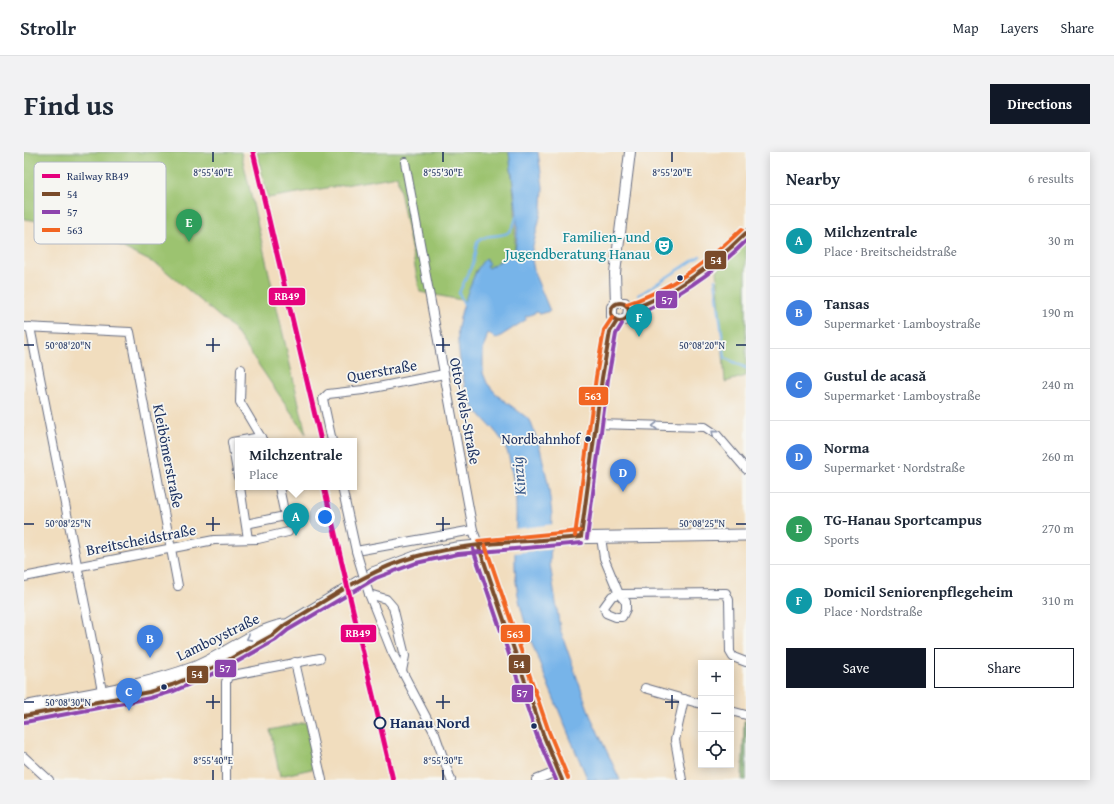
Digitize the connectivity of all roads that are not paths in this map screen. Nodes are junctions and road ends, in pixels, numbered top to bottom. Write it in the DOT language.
graph roads {
  1 [pos="630,152"];
  2 [pos="405,162"];
  3 [pos="746,233"];
  4 [pos="616,303"];
  5 [pos="629,310"];
  6 [pos="617,321"];
  7 [pos="27,327"];
  8 [pos="241,369"];
  9 [pos="444,374"];
  10 [pos="596,424"];
  11 [pos="261,438"];
  12 [pos="331,438"];
  13 [pos="235,442"];
  14 [pos="235,460"];
  15 [pos="746,469"];
  16 [pos="240,490"];
  17 [pos="279,490"];
  18 [pos="343,490"];
  19 [pos="246,524"];
  20 [pos="473,530"];
  21 [pos="288,532"];
  22 [pos="746,534"];
  23 [pos="581,537"];
  24 [pos="602,537"];
  25 [pos="248,539"];
  26 [pos="479,546"];
  27 [pos="171,549"];
  28 [pos="356,551"];
  29 [pos="77,567"];
  30 [pos="24,577"];
  31 [pos="178,586"];
  32 [pos="369,594"];
  33 [pos="285,625"];
  34 [pos="320,658"];
  35 [pos="295,662"];
  36 [pos="746,662"];
  37 [pos="402,671"];
  38 [pos="645,688"];
  39 [pos="102,691"];
  40 [pos="684,699"];
  41 [pos="698,703"];
  42 [pos="24,707"];
  43 [pos="734,712"];
  44 [pos="746,715"];
  45 [pos="24,716"];
  46 [pos="24,757"];
  47 [pos="560,776"];
  48 [pos="49,780"];
  49 [pos="226,780"];
  50 [pos="322,780"];
  51 [pos="451,780"];
  52 [pos="536,780"];
  53 [pos="682,780"];
  1 -- 4 [label="street"];
  2 -- 9 [label="street, Otto-Wels-Straße"];
  3 -- 5 [label="street"];
  4 -- 5 [label="street"];
  4 -- 6 [label="street"];
  5 -- 6 [label="street"];
  6 -- 10 [label="street"];
  7 -- 27 [label="street, Kleibömerstraße"];
  7 -- 29 [label="street"];
  8 -- 11 [label="street"];
  9 -- 12 [label="street, Querstraße"];
  9 -- 20 [label="street, Otto-Wels-Straße"];
  15 -- 10 [label="street, one-way"];
  10 -- 23 [label="street"];
  13 -- 14 [label="street"];
  16 -- 19 [label="street"];
  17 -- 19 [label="street"];
  18 -- 28 [label="street"];
  19 -- 25 [label="street"];
  20 -- 26 [label="street, Otto-Wels-Straße"];
  20 -- 28 [label="street"];
  21 -- 25 [label="street, Breitscheidstraße"];
  22 -- 24 [label="main road, Lamboystraße"];
  23 -- 24 [label="main road, Lamboystraße"];
  23 -- 26 [label="main road, Lamboystraße"];
  24 -- 36 [label="street"];
  25 -- 27 [label="street, Breitscheidstraße"];
  26 -- 33 [label="main road, Lamboystraße"];
  26 -- 47 [label="street"];
  27 -- 29 [label="street, Breitscheidstraße"];
  27 -- 31 [label="street, Kleibömerstraße"];
  28 -- 32 [label="street, bridge"];
  29 -- 30 [label="street, Breitscheidstraße"];
  29 -- 39 [label="street"];
  32 -- 37 [label="street"];
  32 -- 37 [label="street"];
  33 -- 39 [label="main road, Lamboystraße, one-way"];
  33 -- 45 [label="main road, Lamboystraße"];
  34 -- 35 [label="street"];
  35 -- 49 [label="street"];
  35 -- 50 [label="street"];
  37 -- 51 [label="street"];
  38 -- 40 [label="street"];
  39 -- 42 [label="main road, Lamboystraße"];
  40 -- 41 [label="street"];
  40 -- 53 [label="street"];
  43 -- 44 [label="street"];
  46 -- 48 [label="street"];
  47 -- 52 [label="street"];
}
